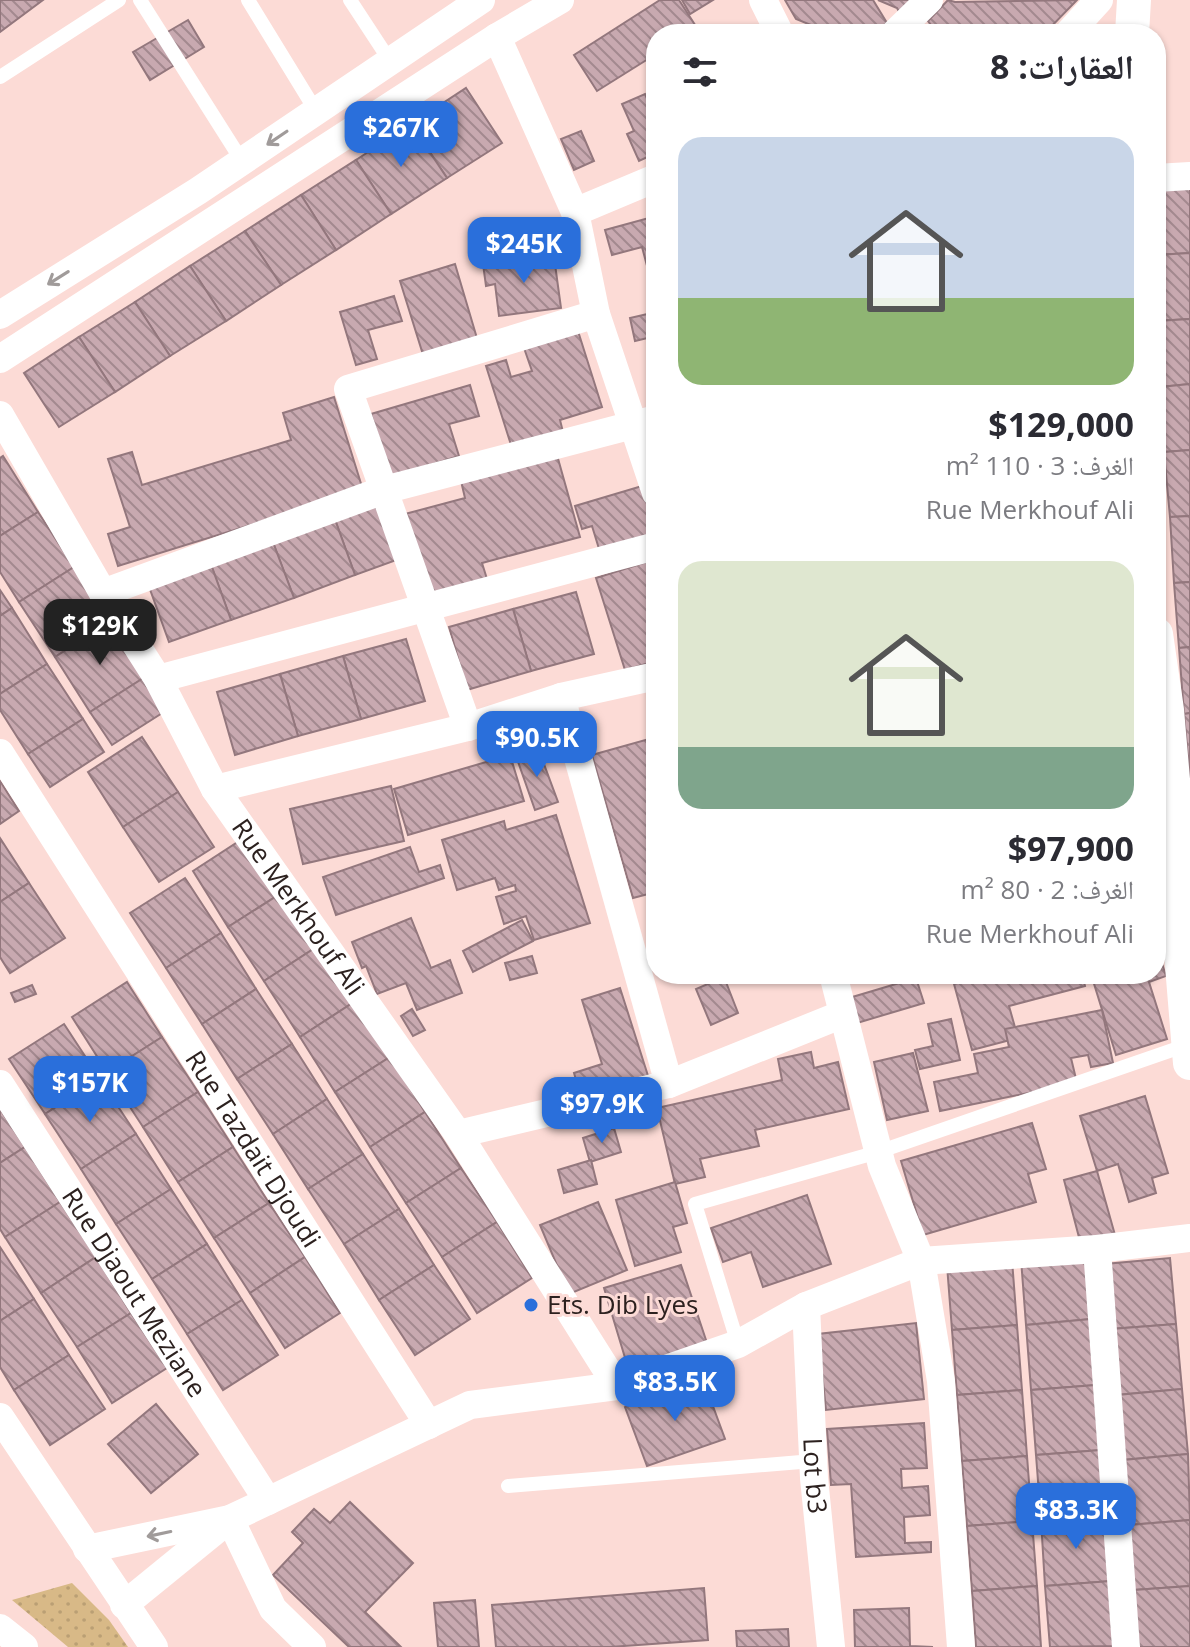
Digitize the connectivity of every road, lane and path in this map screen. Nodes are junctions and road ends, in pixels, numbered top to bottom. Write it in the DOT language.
graph roads {
  1 [pos="119,0"];
  2 [pos="140,0"];
  3 [pos="248,0"];
  4 [pos="350,0"];
  5 [pos="481,0"];
  6 [pos="560,0"];
  7 [pos="763,0"];
  8 [pos="929,0"];
  9 [pos="1099,0"];
  10 [pos="1134,0"];
  11 [pos="775,24"];
  12 [pos="904,24"];
  13 [pos="1077,24"];
  14 [pos="1133,24"];
  15 [pos="497,37"];
  16 [pos="390,61"];
  17 [pos="0,77"];
  18 [pos="316,111"];
  19 [pos="242,161"];
  20 [pos="1190,176"];
  21 [pos="1166,177"];
  22 [pos="646,182"];
  23 [pos="575,212"];
  24 [pos="596,314"];
  25 [pos="0,315"];
  26 [pos="0,359"];
  27 [pos="0,415"];
  28 [pos="644,423"];
  29 [pos="384,490"];
  30 [pos="646,549"];
  31 [pos="103,593"];
  32 [pos="425,606"];
  33 [pos="646,678"];
  34 [pos="158,679"];
  35 [pos="561,697"];
  36 [pos="468,727"];
  37 [pos="1166,742"];
  38 [pos="0,753"];
  39 [pos="215,789"];
  40 [pos="1166,877"];
  41 [pos="1166,889"];
  42 [pos="836,984"];
  43 [pos="843,1014"];
  44 [pos="1189,1054"];
  45 [pos="0,1084"];
  46 [pos="669,1084"];
  47 [pos="458,1134"];
  48 [pos="878,1152"];
  49 [pos="1190,1238"];
  50 [pos="1097,1249"];
  51 [pos="921,1261"];
  52 [pos="806,1306"];
  53 [pos="738,1344"];
  54 [pos="617,1386"];
  55 [pos="0,1417"];
  56 [pos="429,1425"];
  57 [pos="813,1461"];
  58 [pos="508,1486"];
  59 [pos="268,1501"];
  60 [pos="230,1519"];
  61 [pos="87,1549"];
  62 [pos="124,1605"];
  63 [pos="0,1628"];
  64 [pos="24,1647"];
  65 [pos="154,1647"];
  66 [pos="312,1647"];
  67 [pos="831,1647"];
  68 [pos="961,1647"];
  69 [pos="1126,1647"];
  1 -- 17 [label="lane"];
  2 -- 19 [label="lane"];
  3 -- 18 [label="lane"];
  4 -- 16 [label="lane"];
  5 -- 16 [label="street"];
  6 -- 15 [label="street"];
  7 -- 11 [label="street"];
  8 -- 12 [label="street"];
  9 -- 13 [label="street"];
  10 -- 14 [label="street"];
  15 -- 23 [label="street"];
  15 -- 26 [label="street"];
  16 -- 18 [label="street"];
  18 -- 19 [label="street, one-way"];
  19 -- 25 [label="street, one-way"];
  20 -- 21 [label="street"];
  22 -- 23 [label="street"];
  23 -- 24 [label="street"];
  24 -- 28 [label="street"];
  24 -- 29 [label="street"];
  27 -- 31 [label="street, Rue Merkhouf Ali"];
  28 -- 29 [label="street"];
  29 -- 31 [label="street"];
  29 -- 32 [label="street"];
  30 -- 32 [label="street"];
  31 -- 34 [label="street, Rue Merkhouf Ali"];
  32 -- 34 [label="street"];
  32 -- 36 [label="street"];
  33 -- 35 [label="street"];
  34 -- 39 [label="street, Rue Merkhouf Ali"];
  35 -- 36 [label="street"];
  35 -- 46 [label="street"];
  36 -- 39 [label="street"];
  37 -- 40 [label="street"];
  38 -- 56 [label="street, Rue Tazdait Djoudi"];
  39 -- 47 [label="street, Rue Merkhouf Ali"];
  41 -- 44 [label="street"];
  42 -- 43 [label="street"];
  43 -- 46 [label="street"];
  43 -- 48 [label="street"];
  44 -- 48 [label="lane"];
  45 -- 59 [label="street, Rue Djaout Meziane"];
  46 -- 47 [label="street"];
  47 -- 54 [label="street, Rue Merkhouf Ali"];
  48 -- 51 [label="street"];
  48 -- 53 [label="lane"];
  49 -- 50 [label="street"];
  50 -- 51 [label="street"];
  50 -- 69 [label="street"];
  51 -- 52 [label="street"];
  51 -- 68 [label="street"];
  52 -- 53 [label="street"];
  52 -- 57 [label="street, Lot b3"];
  53 -- 54 [label="street"];
  54 -- 56 [label="street"];
  55 -- 61 [label="street"];
  56 -- 59 [label="street"];
  57 -- 58 [label="lane"];
  57 -- 67 [label="street, Lot b3"];
  59 -- 60 [label="street"];
  60 -- 61 [label="street, one-way"];
  60 -- 62 [label="street"];
  60 -- 66 [label="street"];
  61 -- 62 [label="street"];
  62 -- 65 [label="street"];
  63 -- 64 [label="street"];
}
